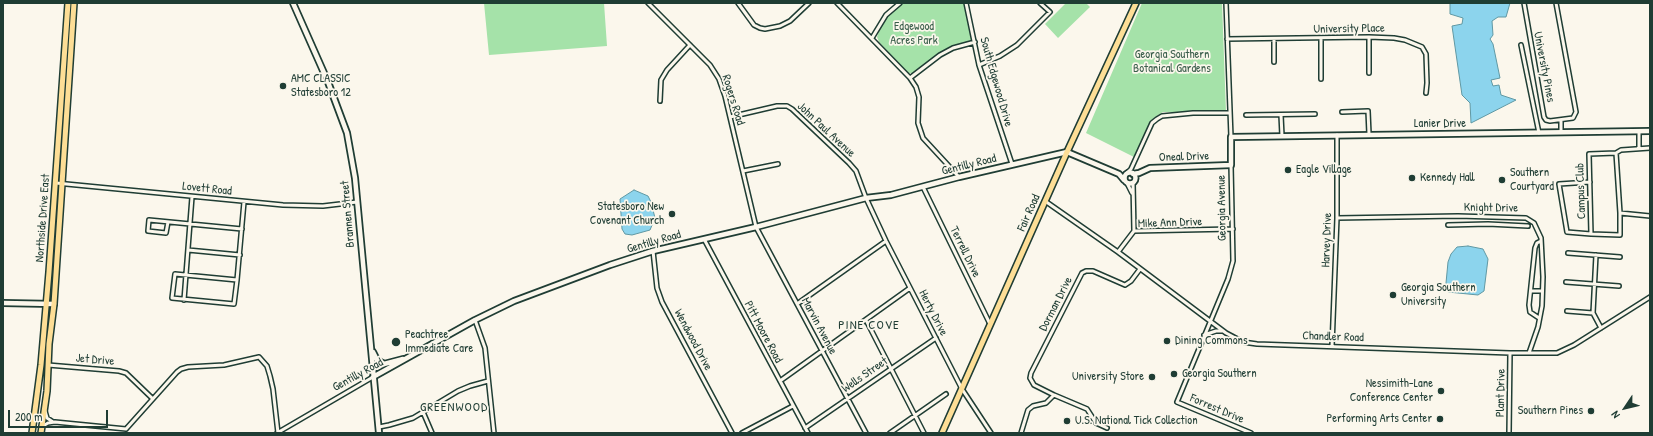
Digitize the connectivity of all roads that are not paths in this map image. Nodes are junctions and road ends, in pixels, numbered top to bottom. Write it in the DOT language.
graph roads {
  1 [pos="68,3"];
  2 [pos="74,3"];
  3 [pos="294,3"];
  4 [pos="648,3"];
  5 [pos="738,3"];
  6 [pos="809,3"];
  7 [pos="837,3"];
  8 [pos="900,3"];
  9 [pos="966,3"];
  10 [pos="1040,3"];
  11 [pos="1136,3"];
  12 [pos="1226,3"];
  13 [pos="1524,3"];
  14 [pos="1556,3"];
  15 [pos="1369,37"];
  16 [pos="872,38"];
  17 [pos="1274,38"];
  18 [pos="1321,38"];
  19 [pos="1227,39"];
  20 [pos="975,42"];
  21 [pos="690,45"];
  22 [pos="1521,45"];
  23 [pos="1274,62"];
  24 [pos="979,65"];
  25 [pos="1369,73"];
  26 [pos="910,78"];
  27 [pos="1321,79"];
  28 [pos="1426,93"];
  29 [pos="660,101"];
  30 [pos="1342,112"];
  31 [pos="1229,113"];
  32 [pos="1315,114"];
  33 [pos="1246,115"];
  34 [pos="1281,115"];
  35 [pos="730,117"];
  36 [pos="1561,120"];
  37 [pos="1639,131"];
  38 [pos="1650,131"];
  39 [pos="1561,132"];
  40 [pos="1539,133"];
  41 [pos="1369,134"];
  42 [pos="1337,135"];
  43 [pos="1282,136"];
  44 [pos="1231,137"];
  45 [pos="1639,148"];
  46 [pos="1650,148"];
  47 [pos="1067,152"];
  48 [pos="1616,153"];
  49 [pos="778,164"];
  50 [pos="1012,164"];
  51 [pos="1231,165"];
  52 [pos="743,171"];
  53 [pos="1132,172"];
  54 [pos="1140,173"];
  55 [pos="1119,174"];
  56 [pos="1126,174"];
  57 [pos="959,177"];
  58 [pos="1134,181"];
  59 [pos="1125,182"];
  60 [pos="1590,182"];
  61 [pos="56,184"];
  62 [pos="62,184"];
  63 [pos="923,187"];
  64 [pos="1132,195"];
  65 [pos="192,197"];
  66 [pos="866,198"];
  67 [pos="1045,201"];
  68 [pos="244,202"];
  69 [pos="357,202"];
  70 [pos="1620,213"];
  71 [pos="1461,216"];
  72 [pos="1488,216"];
  73 [pos="1650,216"];
  74 [pos="1337,218"];
  75 [pos="168,222"];
  76 [pos="190,224"];
  77 [pos="1488,224"];
  78 [pos="1448,225"];
  79 [pos="1462,225"];
  80 [pos="1528,226"];
  81 [pos="756,227"];
  82 [pos="242,229"];
  83 [pos="1233,229"];
  84 [pos="1134,232"];
  85 [pos="1591,234"];
  86 [pos="704,238"];
  87 [pos="886,241"];
  88 [pos="1541,241"];
  89 [pos="188,250"];
  90 [pos="653,251"];
  91 [pos="1118,252"];
  92 [pos="1568,253"];
  93 [pos="240,255"];
  94 [pos="1596,255"];
  95 [pos="1620,257"];
  96 [pos="1140,269"];
  97 [pos="186,275"];
  98 [pos="237,280"];
  99 [pos="1566,282"];
  100 [pos="1595,284"];
  101 [pos="1619,286"];
  102 [pos="910,288"];
  103 [pos="1531,291"];
  104 [pos="1542,291"];
  105 [pos="1650,296"];
  106 [pos="184,300"];
  107 [pos="3,303"];
  108 [pos="46,304"];
  109 [pos="54,304"];
  110 [pos="798,304"];
  111 [pos="1566,312"];
  112 [pos="1593,313"];
  113 [pos="1540,318"];
  114 [pos="475,320"];
  115 [pos="866,320"];
  116 [pos="1211,320"];
  117 [pos="991,325"];
  118 [pos="1601,328"];
  119 [pos="1225,332"];
  120 [pos="1204,335"];
  121 [pos="936,338"];
  122 [pos="370,342"];
  123 [pos="1332,346"];
  124 [pos="424,349"];
  125 [pos="822,351"];
  126 [pos="1510,353"];
  127 [pos="1529,353"];
  128 [pos="47,365"];
  129 [pos="891,368"];
  130 [pos="373,377"];
  131 [pos="488,381"];
  132 [pos="780,381"];
  133 [pos="962,389"];
  134 [pos="946,394"];
  135 [pos="1054,395"];
  136 [pos="848,398"];
  137 [pos="153,399"];
  138 [pos="1177,402"];
  139 [pos="793,406"];
  140 [pos="45,408"];
  141 [pos="423,412"];
  142 [pos="915,415"];
  143 [pos="55,422"];
  144 [pos="378,427"];
  145 [pos="805,428"];
  146 [pos="1107,428"];
  147 [pos="41,430"];
  148 [pos="126,431"];
  149 [pos="32,433"];
  150 [pos="277,433"];
  151 [pos="379,433"];
  152 [pos="432,433"];
  153 [pos="494,433"];
  154 [pos="732,433"];
  155 [pos="742,433"];
  156 [pos="808,433"];
  157 [pos="866,433"];
  158 [pos="890,433"];
  159 [pos="924,433"];
  160 [pos="942,433"];
  161 [pos="991,433"];
  162 [pos="1021,433"];
  163 [pos="1251,433"];
  164 [pos="1509,433"];
  1 -- 61 [label="main road, Northside Drive East"];
  2 -- 62 [label="main road, Northside Drive East"];
  3 -- 69 [label="street, Brannen Street"];
  4 -- 21 [label="street, Rogers Road"];
  5 -- 6 [label="street"];
  7 -- 16 [label="street"];
  8 -- 16 [label="street"];
  9 -- 20 [label="street, South Edgewood Drive"];
  10 -- 24 [label="street"];
  11 -- 47 [label="main road, Fair Road"];
  12 -- 19 [label="street, Georgia Avenue"];
  13 -- 36 [label="street, University Pines"];
  14 -- 36 [label="street, University Pines"];
  15 -- 18 [label="street, University Place"];
  15 -- 25 [label="street"];
  15 -- 28 [label="street, University Place"];
  16 -- 26 [label="street"];
  17 -- 18 [label="street, University Place"];
  17 -- 19 [label="street, University Place"];
  17 -- 23 [label="street"];
  18 -- 27 [label="street"];
  19 -- 31 [label="street, Georgia Avenue"];
  20 -- 24 [label="street, South Edgewood Drive"];
  20 -- 26 [label="street"];
  21 -- 29 [label="street"];
  21 -- 35 [label="street, Rogers Road"];
  22 -- 40 [label="street"];
  24 -- 50 [label="street, South Edgewood Drive"];
  26 -- 57 [label="street"];
  30 -- 41 [label="street"];
  31 -- 44 [label="street, Georgia Avenue"];
  31 -- 53 [label="street"];
  32 -- 34 [label="street"];
  33 -- 34 [label="street"];
  34 -- 43 [label="street"];
  35 -- 52 [label="street, Rogers Road"];
  35 -- 66 [label="street, John Paul Avenue"];
  36 -- 39 [label="street"];
  37 -- 38 [label="street, Lanier Drive"];
  37 -- 39 [label="street, Lanier Drive"];
  37 -- 45 [label="street"];
  39 -- 40 [label="street, Lanier Drive"];
  40 -- 41 [label="street, Lanier Drive"];
  41 -- 42 [label="street, Lanier Drive"];
  42 -- 43 [label="street, Lanier Drive"];
  42 -- 74 [label="street, Harvey Drive"];
  43 -- 44 [label="street, Lanier Drive"];
  44 -- 51 [label="street, Georgia Avenue"];
  45 -- 46 [label="street, Campus Club"];
  45 -- 48 [label="street, Campus Club"];
  47 -- 50 [label="street, Gentilly Road"];
  47 -- 55 [label="street"];
  47 -- 67 [label="main road, Fair Road"];
  48 -- 60 [label="street, Campus Club"];
  48 -- 70 [label="street"];
  49 -- 52 [label="street"];
  50 -- 57 [label="street, Gentilly Road"];
  51 -- 54 [label="street, Oneal Drive"];
  51 -- 83 [label="street, Georgia Avenue"];
  52 -- 81 [label="street, Rogers Road"];
  53 -- 54 [label="street, Oneal Drive"];
  53 -- 56 [label="street, Oneal Drive"];
  53 -- 58 [label="street"];
  54 -- 58 [label="street"];
  55 -- 56 [label="street, Oneal Drive"];
  55 -- 59 [label="street"];
  56 -- 59 [label="street"];
  57 -- 63 [label="street, Gentilly Road"];
  58 -- 59 [label="street"];
  58 -- 64 [label="street"];
  59 -- 64 [label="street"];
  60 -- 85 [label="street, Campus Club"];
  60 -- 85 [label="street"];
  61 -- 62 [label="street, Lovett Road"];
  61 -- 108 [label="main road, Northside Drive East"];
  62 -- 65 [label="street, Lovett Road"];
  62 -- 109 [label="main road, Northside Drive East"];
  63 -- 66 [label="street, Gentilly Road"];
  63 -- 117 [label="street, Terrell Drive"];
  64 -- 84 [label="street"];
  65 -- 68 [label="street, Lovett Road"];
  65 -- 76 [label="street"];
  66 -- 81 [label="street, Gentilly Road"];
  66 -- 87 [label="street, Herty Drive"];
  67 -- 91 [label="street, Chandler Road"];
  67 -- 117 [label="main road, Fair Road"];
  68 -- 69 [label="street, Lovett Road"];
  68 -- 82 [label="street"];
  69 -- 122 [label="street, Brannen Street"];
  70 -- 73 [label="street"];
  70 -- 85 [label="street, Campus Club"];
  71 -- 72 [label="street, Knight Drive"];
  71 -- 74 [label="street, Knight Drive"];
  71 -- 79 [label="street"];
  72 -- 77 [label="street"];
  72 -- 88 [label="street, Knight Drive"];
  74 -- 123 [label="street, Harvey Drive"];
  75 -- 75 [label="street"];
  75 -- 76 [label="street"];
  76 -- 82 [label="street"];
  76 -- 89 [label="street"];
  77 -- 79 [label="street"];
  77 -- 80 [label="street"];
  78 -- 79 [label="street"];
  81 -- 86 [label="street, Gentilly Road"];
  81 -- 110 [label="street, Marvin Avenue"];
  82 -- 93 [label="street"];
  83 -- 84 [label="street, Mike Ann Drive"];
  83 -- 116 [label="street, Georgia Avenue"];
  84 -- 91 [label="street, Mike Ann Drive"];
  86 -- 90 [label="street, Gentilly Road"];
  86 -- 132 [label="street, Pitt Moore Road"];
  87 -- 102 [label="street, Herty Drive"];
  87 -- 110 [label="street"];
  88 -- 103 [label="street"];
  88 -- 104 [label="street, Knight Drive"];
  89 -- 93 [label="street"];
  89 -- 97 [label="street"];
  90 -- 114 [label="street, Gentilly Road"];
  90 -- 154 [label="street, Wendwood Drive"];
  91 -- 96 [label="street, Chandler Road"];
  92 -- 94 [label="street"];
  93 -- 98 [label="street"];
  94 -- 95 [label="street"];
  94 -- 100 [label="street"];
  96 -- 116 [label="street, Chandler Road"];
  96 -- 135 [label="street, Dorman Drive"];
  97 -- 98 [label="street"];
  97 -- 106 [label="street"];
  97 -- 106 [label="street"];
  98 -- 106 [label="street"];
  99 -- 100 [label="street"];
  100 -- 101 [label="street"];
  100 -- 112 [label="street"];
  102 -- 115 [label="street"];
  102 -- 121 [label="street, Herty Drive"];
  103 -- 104 [label="street"];
  103 -- 113 [label="street"];
  104 -- 113 [label="street, Knight Drive"];
  105 -- 118 [label="street, Chandler Road"];
  107 -- 108 [label="street"];
  108 -- 109 [label="street"];
  108 -- 149 [label="main road, Northside Drive East"];
  109 -- 128 [label="main road, Northside Drive East"];
  110 -- 125 [label="street, Marvin Avenue"];
  111 -- 112 [label="street"];
  112 -- 118 [label="street"];
  113 -- 127 [label="street, Knight Drive"];
  114 -- 124 [label="street, Gentilly Road"];
  114 -- 131 [label="street"];
  115 -- 125 [label="street"];
  115 -- 129 [label="street"];
  116 -- 119 [label="street, Chandler Road"];
  116 -- 120 [label="street, Georgia Avenue"];
  117 -- 133 [label="main road, Fair Road"];
  118 -- 127 [label="street, Chandler Road"];
  119 -- 120 [label="street"];
  119 -- 123 [label="street, Chandler Road"];
  120 -- 138 [label="street, Georgia Avenue"];
  121 -- 129 [label="street, Wells Street"];
  121 -- 133 [label="street, Herty Drive"];
  122 -- 124 [label="street"];
  122 -- 130 [label="street, Brannen Street"];
  123 -- 126 [label="street, Chandler Road"];
  124 -- 130 [label="street, Gentilly Road"];
  125 -- 132 [label="street"];
  125 -- 136 [label="street, Marvin Avenue"];
  126 -- 127 [label="street, Chandler Road"];
  126 -- 164 [label="street, Plant Drive"];
  128 -- 137 [label="street, Jet Drive"];
  128 -- 140 [label="main road, Northside Drive East"];
  129 -- 136 [label="street, Wells Street"];
  129 -- 142 [label="street"];
  130 -- 144 [label="street, Brannen Street"];
  130 -- 150 [label="street, Gentilly Road"];
  131 -- 141 [label="street"];
  131 -- 153 [label="street"];
  132 -- 139 [label="street, Pitt Moore Road"];
  133 -- 160 [label="main road, Fair Road"];
  133 -- 161 [label="street, Herty Drive"];
  134 -- 142 [label="street"];
  135 -- 146 [label="street, Dorman Drive"];
  135 -- 162 [label="street"];
  136 -- 145 [label="street, Wells Street"];
  136 -- 157 [label="street, Marvin Avenue"];
  137 -- 148 [label="street"];
  137 -- 150 [label="street"];
  138 -- 163 [label="street, Forrest Drive"];
  139 -- 145 [label="street, Pitt Moore Road"];
  139 -- 155 [label="street"];
  140 -- 143 [label="street"];
  140 -- 147 [label="main road, Northside Drive East"];
  141 -- 144 [label="street"];
  141 -- 152 [label="street"];
  142 -- 158 [label="street"];
  142 -- 159 [label="street"];
  143 -- 147 [label="street"];
  143 -- 148 [label="street"];
  144 -- 151 [label="street, Brannen Street"];
  145 -- 156 [label="street, Pitt Moore Road"];
}
